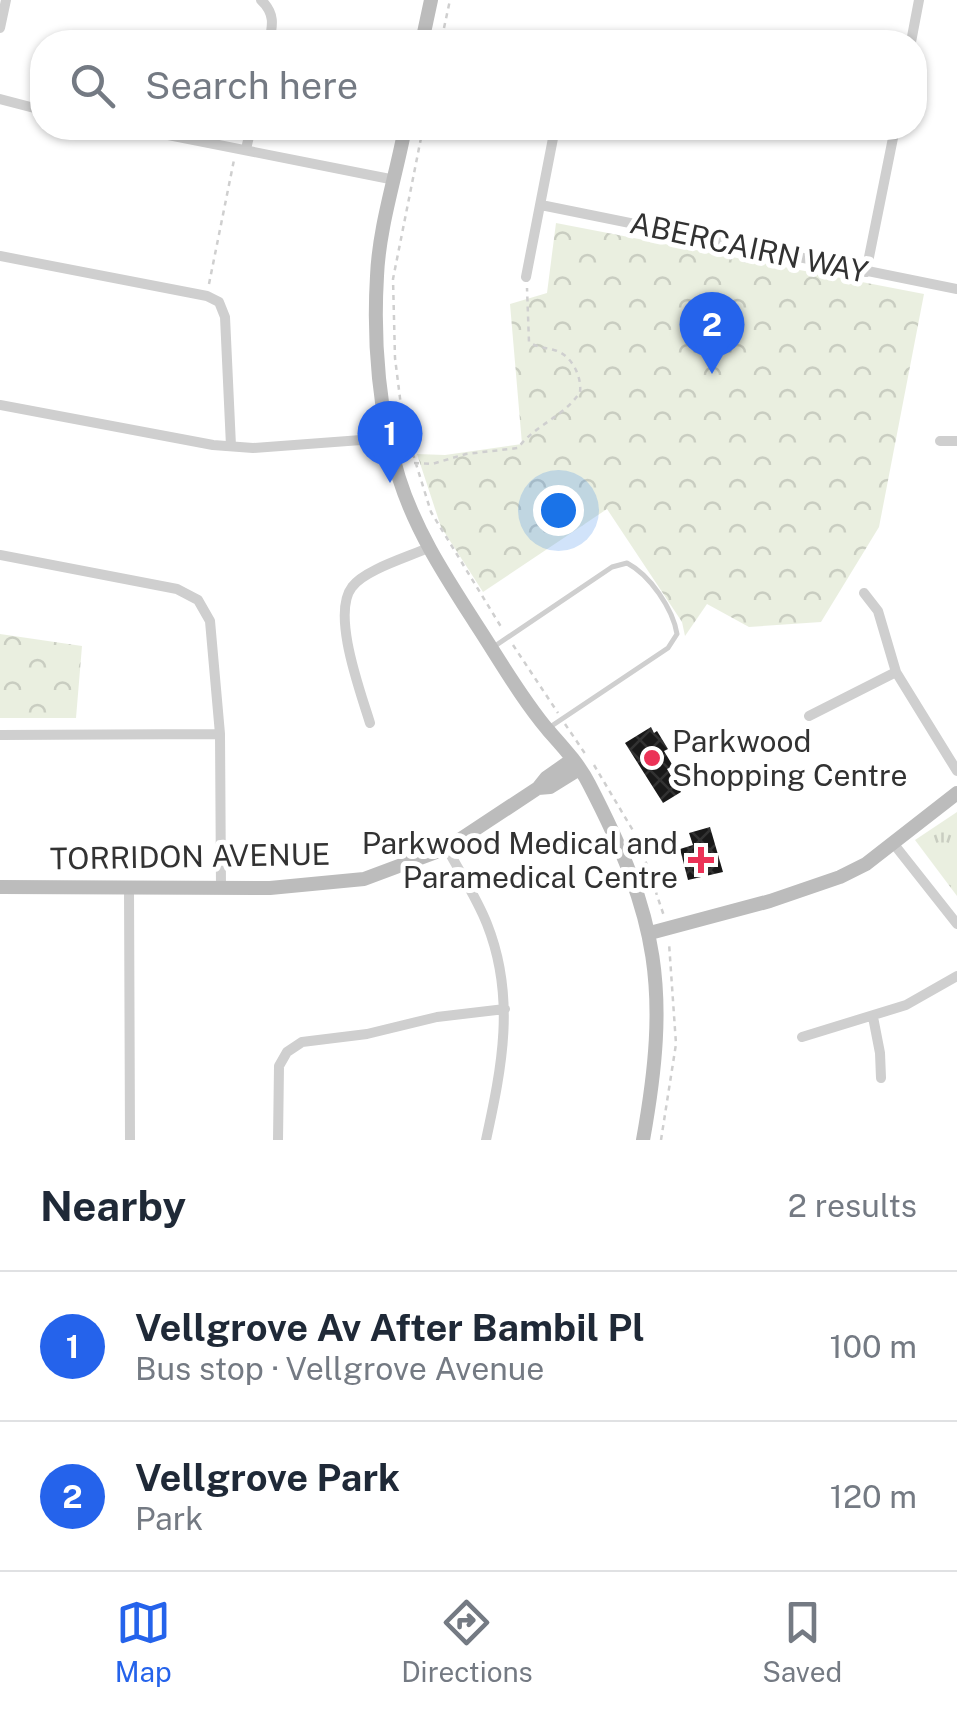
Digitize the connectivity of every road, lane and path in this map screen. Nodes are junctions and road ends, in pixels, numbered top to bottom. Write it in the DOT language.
graph roads {
  1 [pos="6,0"];
  2 [pos="261,0"];
  3 [pos="431,0"];
  4 [pos="450,0"];
  5 [pos="919,0"];
  6 [pos="0,28"];
  7 [pos="272,30"];
  8 [pos="425,30"];
  9 [pos="444,30"];
  10 [pos="913,30"];
  11 [pos="0,99"];
  12 [pos="30,107"];
  13 [pos="198,140"];
  14 [pos="245,140"];
  15 [pos="403,140"];
  16 [pos="422,140"];
  17 [pos="553,140"];
  18 [pos="893,140"];
  19 [pos="241,148"];
  20 [pos="395,180"];
  21 [pos="541,204"];
  22 [pos="0,256"];
  23 [pos="866,272"];
  24 [pos="526,277"];
  25 [pos="957,288"];
  26 [pos="207,296"];
  27 [pos="402,404"];
  28 [pos="0,405"];
  29 [pos="388,438"];
  30 [pos="957,441"];
  31 [pos="940,442"];
  32 [pos="232,446"];
  33 [pos="414,463"];
  34 [pos="428,548"];
  35 [pos="0,554"];
  36 [pos="864,593"];
  37 [pos="492,648"];
  38 [pos="896,672"];
  39 [pos="810,716"];
  40 [pos="370,723"];
  41 [pos="548,730"];
  42 [pos="220,734"];
  43 [pos="0,735"];
  44 [pos="572,767"];
  45 [pos="957,771"];
  46 [pos="957,793"];
  47 [pos="893,843"];
  48 [pos="447,848"];
  49 [pos="0,886"];
  50 [pos="129,888"];
  51 [pos="221,888"];
  52 [pos="957,924"];
  53 [pos="650,933"];
  54 [pos="957,976"];
  55 [pos="505,1009"];
  56 [pos="873,1017"];
  57 [pos="802,1037"];
  58 [pos="881,1078"];
  59 [pos="130,1140"];
  60 [pos="278,1140"];
  61 [pos="486,1140"];
  62 [pos="643,1140"];
  1 -- 6 [label="street"];
  2 -- 7 [label="street"];
  3 -- 8 [label="street"];
  4 -- 9 [label="path"];
  5 -- 10 [label="street"];
  11 -- 12 [label="street"];
  13 -- 19 [label="street"];
  14 -- 19 [label="street"];
  15 -- 20 [label="street"];
  16 -- 27 [label="path"];
  17 -- 21 [label="street"];
  18 -- 23 [label="street"];
  19 -- 20 [label="street"];
  19 -- 26 [label="path"];
  20 -- 29 [label="street"];
  21 -- 23 [label="street, ABERCAIRN WAY"];
  21 -- 24 [label="street"];
  22 -- 26 [label="street"];
  23 -- 25 [label="street, ABERCAIRN WAY"];
  24 -- 33 [label="path"];
  26 -- 32 [label="street"];
  28 -- 32 [label="street"];
  29 -- 32 [label="street"];
  29 -- 34 [label="street"];
  30 -- 31 [label="street"];
  34 -- 37 [label="street"];
  34 -- 40 [label="street"];
  35 -- 42 [label="street"];
  36 -- 38 [label="street"];
  37 -- 41 [label="street"];
  37 -- 41 [label="lane"];
  38 -- 39 [label="street"];
  38 -- 45 [label="street"];
  41 -- 44 [label="street"];
  42 -- 43 [label="street"];
  42 -- 51 [label="street"];
  44 -- 48 [label="street, TORRIDON AVENUE"];
  44 -- 53 [label="street"];
  46 -- 47 [label="street"];
  47 -- 52 [label="street"];
  47 -- 53 [label="street"];
  48 -- 51 [label="street, TORRIDON AVENUE"];
  48 -- 55 [label="street"];
  49 -- 50 [label="street, TORRIDON AVENUE"];
  50 -- 51 [label="street, TORRIDON AVENUE"];
  50 -- 59 [label="street"];
  53 -- 62 [label="street"];
  54 -- 56 [label="street"];
  55 -- 60 [label="street"];
  55 -- 61 [label="street"];
  56 -- 57 [label="street"];
  56 -- 58 [label="street"];
}
